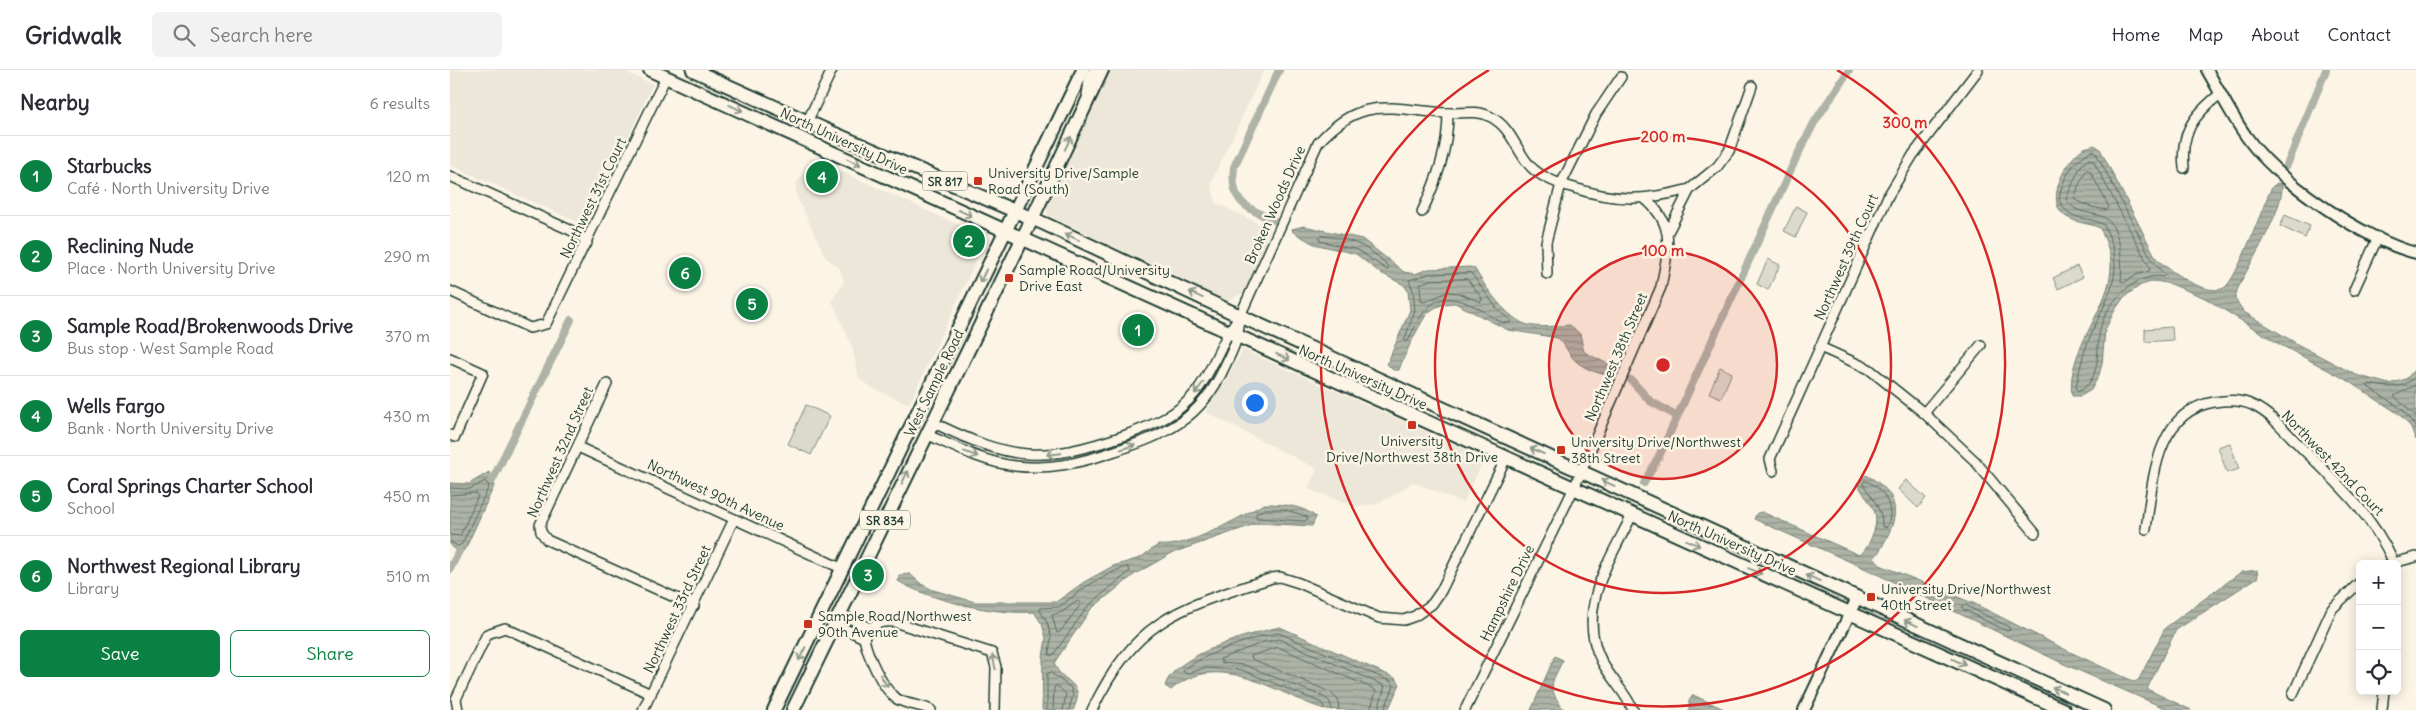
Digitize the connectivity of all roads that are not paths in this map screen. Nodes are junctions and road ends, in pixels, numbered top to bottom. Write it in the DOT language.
graph roads {
  1 [pos="650,70"];
  2 [pos="693,70"];
  3 [pos="832,70"];
  4 [pos="1083,70"];
  5 [pos="1094,70"];
  6 [pos="1102,70"];
  7 [pos="1978,70"];
  8 [pos="2207,70"];
  9 [pos="669,72"];
  10 [pos="1621,77"];
  11 [pos="1752,86"];
  12 [pos="2220,94"];
  13 [pos="1086,105"];
  14 [pos="1448,113"];
  15 [pos="807,122"];
  16 [pos="826,130"];
  17 [pos="788,132"];
  18 [pos="2184,168"];
  19 [pos="450,176"];
  20 [pos="1561,184"];
  21 [pos="1690,189"];
  22 [pos="1644,198"];
  23 [pos="1014,211"];
  24 [pos="1422,212"];
  25 [pos="1032,219"];
  26 [pos="592,232"];
  27 [pos="1004,232"];
  28 [pos="1668,232"];
  29 [pos="580,234"];
  30 [pos="2378,237"];
  31 [pos="1022,239"];
  32 [pos="587,243"];
  33 [pos="2416,253"];
  34 [pos="1547,274"];
  35 [pos="2354,290"];
  36 [pos="450,292"];
  37 [pos="1240,316"];
  38 [pos="1233,334"];
  39 [pos="1981,345"];
  40 [pos="1820,347"];
  41 [pos="450,358"];
  42 [pos="1212,366"];
  43 [pos="1223,371"];
  44 [pos="1374,376"];
  45 [pos="607,384"];
  46 [pos="1392,384"];
  47 [pos="1366,395"];
  48 [pos="1383,403"];
  49 [pos="1924,413"];
  50 [pos="932,422"];
  51 [pos="1160,422"];
  52 [pos="926,434"];
  53 [pos="1163,434"];
  54 [pos="450,435"];
  55 [pos="578,447"];
  56 [pos="1000,450"];
  57 [pos="1081,450"];
  58 [pos="1506,458"];
  59 [pos="1084,462"];
  60 [pos="997,463"];
  61 [pos="891,468"];
  62 [pos="1581,471"];
  63 [pos="1773,471"];
  64 [pos="1574,488"];
  65 [pos="1632,515"];
  66 [pos="734,519"];
  67 [pos="2146,528"];
  68 [pos="2035,533"];
  69 [pos="2416,558"];
  70 [pos="866,559"];
  71 [pos="2390,560"];
  72 [pos="2401,561"];
  73 [pos="843,569"];
  74 [pos="2356,586"];
  75 [pos="1857,598"];
  76 [pos="694,606"];
  77 [pos="1850,612"];
  78 [pos="837,619"];
  79 [pos="870,628"];
  80 [pos="864,638"];
  81 [pos="812,669"];
  82 [pos="651,694"];
  83 [pos="2293,694"];
  84 [pos="2384,695"];
  85 [pos="458,710"];
  86 [pos="643,710"];
  87 [pos="774,710"];
  88 [pos="793,710"];
  89 [pos="931,710"];
  90 [pos="995,710"];
  91 [pos="1092,710"];
  92 [pos="1464,710"];
  93 [pos="1633,710"];
  94 [pos="1804,710"];
  95 [pos="2064,710"];
  96 [pos="2104,710"];
  97 [pos="2382,710"];
  1 -- 9 [label="main road, North University Drive / SR 817"];
  2 -- 15 [label="main road, North University Drive / SR 817"];
  3 -- 15 [label="street"];
  4 -- 23 [label="main road, West Sample Road"];
  5 -- 13 [label="street"];
  6 -- 13 [label="main road, West Sample Road"];
  7 -- 40 [label="street, Northwest 39th Court"];
  8 -- 12 [label="street"];
  9 -- 17 [label="main road, North University Drive / SR 817, one-way"];
  9 -- 26 [label="street, Northwest 31st Court"];
  10 -- 20 [label="street"];
  11 -- 21 [label="street, Northwest 38th Street"];
  12 -- 18 [label="street"];
  12 -- 30 [label="street"];
  25 -- 13 [label="main road, West Sample Road, one-way"];
  14 -- 20 [label="street, Broken Woods Drive"];
  14 -- 24 [label="street"];
  14 -- 37 [label="street, Broken Woods Drive"];
  15 -- 16 [label="main road, North University Drive / SR 817"];
  15 -- 17 [label="main road"];
  16 -- 17 [label="main road"];
  16 -- 23 [label="main road, North University Drive / SR 817"];
  17 -- 27 [label="main road, North University Drive / SR 817, one-way"];
  19 -- 29 [label="street"];
  20 -- 22 [label="street, Broken Woods Drive"];
  20 -- 34 [label="street"];
  21 -- 22 [label="street, Northwest 38th Street"];
  21 -- 28 [label="street, Northwest 38th Street"];
  22 -- 28 [label="street, Northwest 38th Street"];
  23 -- 25 [label="main road, North University Drive / SR 817"];
  23 -- 27 [label="main road, West Sample Road"];
  25 -- 31 [label="main road, West Sample Road / SR 834"];
  37 -- 25 [label="main road, North University Drive, one-way"];
  26 -- 29 [label="street"];
  26 -- 32 [label="street, Northwest 31st Court"];
  27 -- 31 [label="main road, North University Drive"];
  27 -- 61 [label="main road, West Sample Road / SR 834, one-way"];
  28 -- 62 [label="street, Northwest 38th Street"];
  29 -- 32 [label="street"];
  30 -- 33 [label="street"];
  30 -- 35 [label="street"];
  31 -- 38 [label="main road, North University Drive"];
  31 -- 50 [label="main road, West Sample Road / SR 834"];
  32 -- 36 [label="street, Northwest 31st Court"];
  37 -- 38 [label="street, Broken Woods Drive"];
  37 -- 44 [label="main road, North University Drive"];
  38 -- 42 [label="street, Broken Woods Drive"];
  38 -- 43 [label="street, Broken Woods Drive"];
  38 -- 47 [label="main road, North University Drive, one-way"];
  39 -- 49 [label="street"];
  40 -- 49 [label="street"];
  40 -- 63 [label="street, Northwest 39th Court"];
  41 -- 54 [label="street"];
  42 -- 43 [label="street"];
  42 -- 51 [label="street, Broken Woods Drive, one-way"];
  43 -- 53 [label="street, Broken Woods Drive"];
  44 -- 46 [label="main road, North University Drive"];
  44 -- 47 [label="main road"];
  45 -- 55 [label="street, Northwest 32nd Street"];
  46 -- 48 [label="main road"];
  62 -- 46 [label="main road, North University Drive, one-way"];
  47 -- 48 [label="main road, North University Drive"];
  48 -- 58 [label="main road, North University Drive"];
  49 -- 68 [label="street"];
  50 -- 52 [label="main road, West Sample Road / SR 834"];
  50 -- 56 [label="street, Broken Woods Drive"];
  51 -- 53 [label="street"];
  51 -- 57 [label="street, Broken Woods Drive"];
  52 -- 60 [label="street, Broken Woods Drive, one-way"];
  70 -- 52 [label="main road, West Sample Road / SR 834, one-way"];
  59 -- 53 [label="street, Broken Woods Drive, one-way"];
  55 -- 66 [label="street, Northwest 90th Avenue"];
  55 -- 76 [label="street, Northwest 32nd Street"];
  57 -- 56 [label="street, Broken Woods Drive, one-way"];
  56 -- 60 [label="street"];
  57 -- 59 [label="street"];
  58 -- 64 [label="main road, North University Drive"];
  58 -- 91 [label="street"];
  59 -- 60 [label="street, Broken Woods Drive"];
  61 -- 70 [label="main road"];
  61 -- 73 [label="main road, West Sample Road / SR 834"];
  62 -- 64 [label="street, Northwest 38th Street"];
  75 -- 62 [label="main road, North University Drive, one-way"];
  64 -- 65 [label="main road, North University Drive"];
  64 -- 92 [label="street, Hampshire Drive"];
  65 -- 77 [label="main road, North University Drive, one-way"];
  65 -- 93 [label="street"];
  66 -- 73 [label="street, Northwest 90th Avenue"];
  66 -- 76 [label="street, Northwest 33rd Street"];
  67 -- 71 [label="street, Northwest 42nd Court"];
  69 -- 72 [label="street"];
  70 -- 78 [label="main road, West Sample Road / SR 834"];
  73 -- 81 [label="main road"];
  73 -- 87 [label="main road, West Sample Road / SR 834, one-way"];
  74 -- 83 [label="street"];
  75 -- 77 [label="street"];
  96 -- 75 [label="main road, North University Drive, one-way"];
  76 -- 82 [label="street, Northwest 33rd Street"];
  77 -- 94 [label="street"];
  77 -- 95 [label="main road, North University Drive, one-way"];
  78 -- 79 [label="street"];
  78 -- 80 [label="street"];
  78 -- 81 [label="main road, West Sample Road / SR 834"];
  79 -- 80 [label="street"];
  90 -- 79 [label="street, one-way"];
  80 -- 89 [label="street, one-way"];
  81 -- 88 [label="main road, West Sample Road / SR 834"];
  82 -- 85 [label="street"];
  82 -- 86 [label="street, Northwest 33rd Street"];
  84 -- 97 [label="street"];
}
